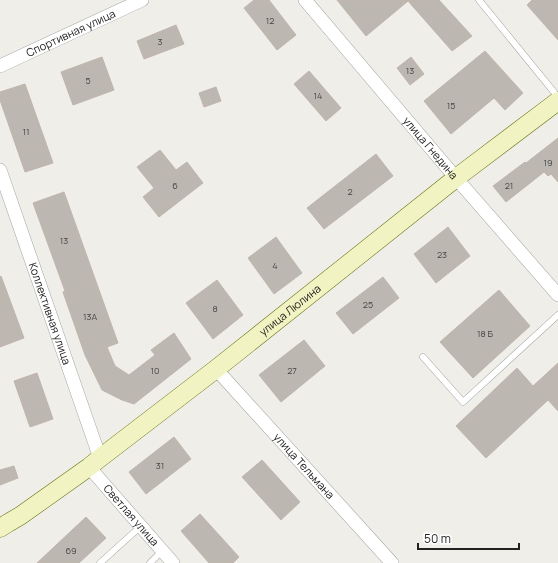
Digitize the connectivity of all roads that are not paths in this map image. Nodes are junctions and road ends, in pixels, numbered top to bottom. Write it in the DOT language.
graph roads {
  1 [pos="142,0"];
  2 [pos="305,0"];
  3 [pos="479,0"];
  4 [pos="0,66"];
  5 [pos="558,97"];
  6 [pos="558,101"];
  7 [pos="0,170"];
  8 [pos="456,178"];
  9 [pos="558,295"];
  10 [pos="558,315"];
  11 [pos="423,357"];
  12 [pos="216,369"];
  13 [pos="94,463"];
  14 [pos="20,516"];
  15 [pos="140,526"];
  16 [pos="0,528"];
  17 [pos="0,537"];
  18 [pos="162,551"];
  19 [pos="100,563"];
  20 [pos="150,563"];
  21 [pos="173,563"];
  22 [pos="392,563"];
  1 -- 4 [label="street, Спортивная улица"];
  2 -- 8 [label="street, улица Гнедина"];
  3 -- 5 [label="lane"];
  6 -- 8 [label="main road, улица Люлина"];
  7 -- 13 [label="street, Коллективная улица"];
  8 -- 9 [label="street, улица Гнедина"];
  8 -- 12 [label="main road, улица Люлина"];
  10 -- 11 [label="lane"];
  12 -- 13 [label="main road, улица Люлина"];
  12 -- 22 [label="street, улица Тельмана"];
  13 -- 14 [label="main road, улица Люлина"];
  13 -- 15 [label="street, Светлая улица"];
  14 -- 16 [label="main road, улица Люлина"];
  14 -- 17 [label="main road, улица Люлина"];
  15 -- 18 [label="street, Светлая улица"];
  15 -- 19 [label="lane"];
  18 -- 20 [label="lane"];
  18 -- 21 [label="street, Светлая улица"];
}
